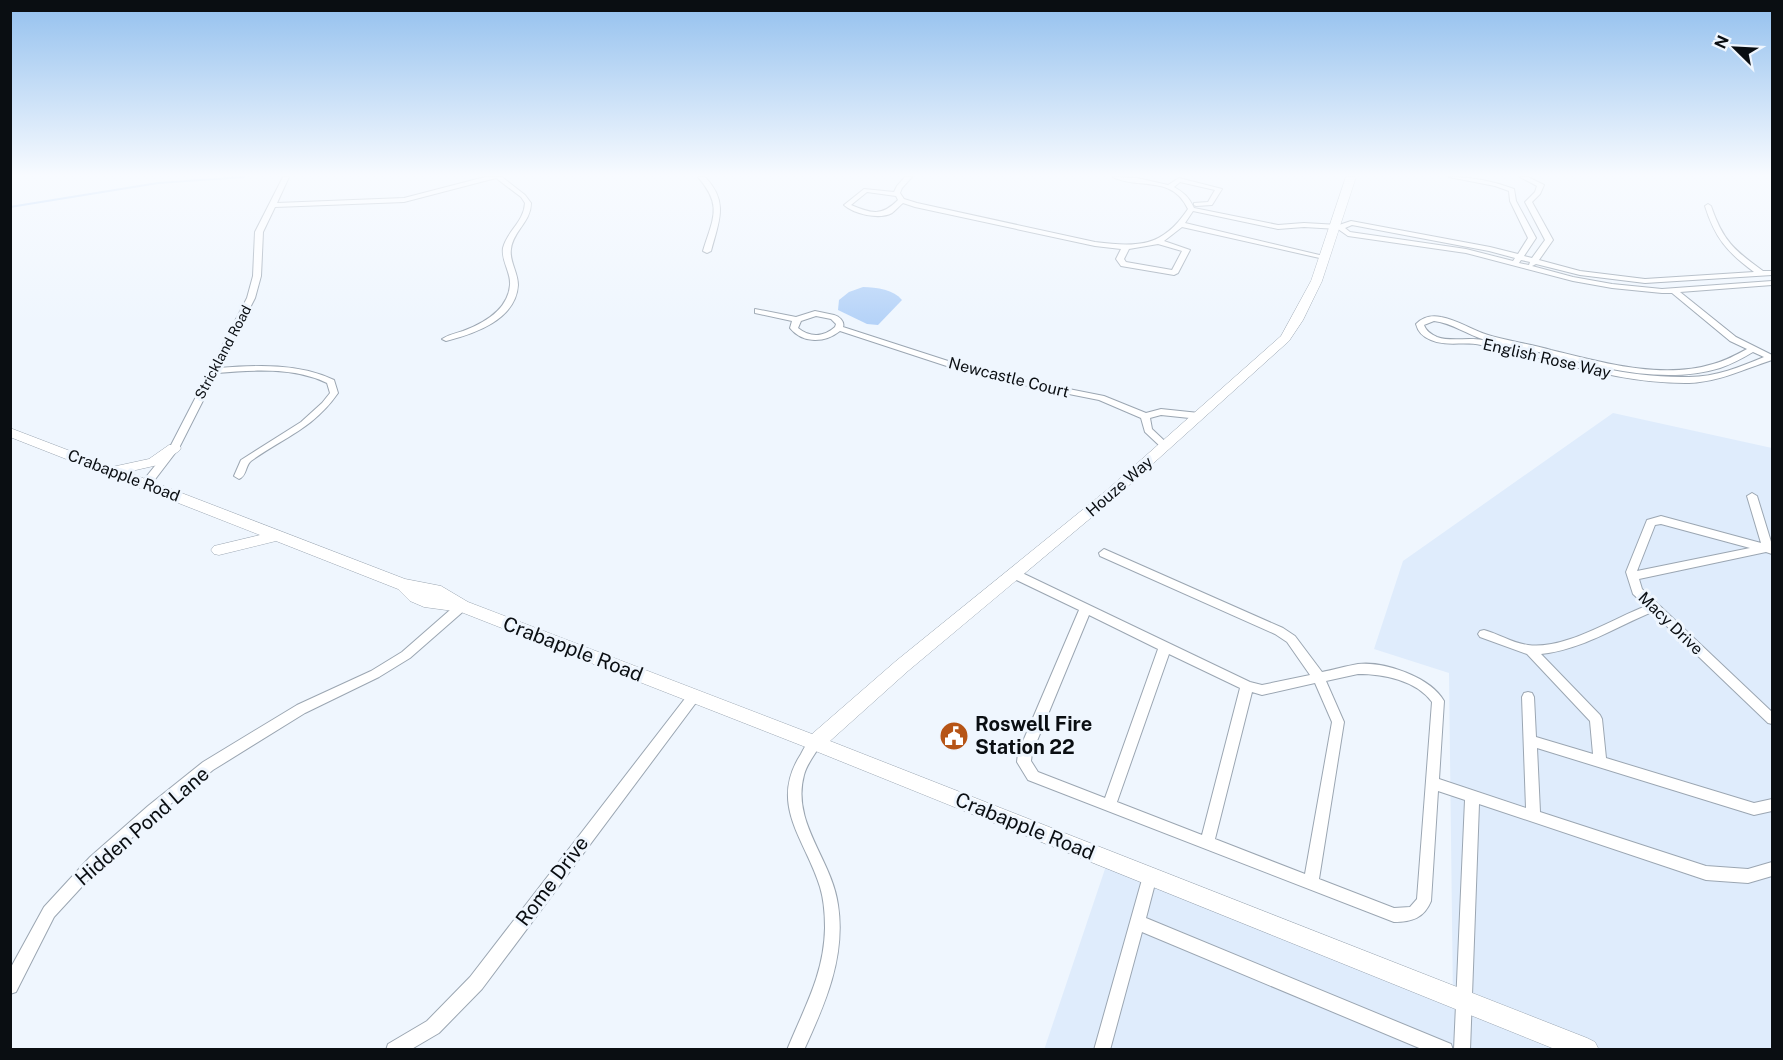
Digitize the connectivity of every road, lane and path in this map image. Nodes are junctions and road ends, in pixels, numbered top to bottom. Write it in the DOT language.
graph roads {
  1 [pos="261,226"];
  2 [pos="519,226"];
  3 [pos="712,226"];
  4 [pos="1010,226"];
  5 [pos="1181,226"];
  6 [pos="1190,226"];
  7 [pos="1282,226"];
  8 [pos="1337,226"];
  9 [pos="1714,226"];
  10 [pos="1278,227"];
  11 [pos="1527,227"];
  12 [pos="1544,228"];
  13 [pos="1159,242"];
  14 [pos="1272,245"];
  15 [pos="1126,247"];
  16 [pos="707,252"];
  17 [pos="1324,257"];
  18 [pos="1517,260"];
  19 [pos="1532,264"];
  20 [pos="1759,273"];
  21 [pos="1773,273"];
  22 [pos="1608,276"];
  23 [pos="1663,281"];
  24 [pos="1773,283"];
  25 [pos="1612,286"];
  26 [pos="1674,290"];
  27 [pos="758,311"];
  28 [pos="797,320"];
  29 [pos="838,328"];
  30 [pos="1479,338"];
  31 [pos="446,339"];
  32 [pos="1751,350"];
  33 [pos="1771,358"];
  34 [pos="1599,368"];
  35 [pos="213,371"];
  36 [pos="1145,416"];
  37 [pos="1199,416"];
  38 [pos="10,432"];
  39 [pos="1165,446"];
  40 [pos="174,448"];
  41 [pos="112,471"];
  42 [pos="239,476"];
  43 [pos="146,484"];
  44 [pos="1752,496"];
  45 [pos="281,535"];
  46 [pos="1770,549"];
  47 [pos="219,550"];
  48 [pos="1104,553"];
  49 [pos="1014,574"];
  50 [pos="1632,576"];
  51 [pos="462,606"];
  52 [pos="1654,607"];
  53 [pos="1086,608"];
  54 [pos="1484,634"];
  55 [pos="1166,647"];
  56 [pos="1530,650"];
  57 [pos="1319,678"];
  58 [pos="1247,686"];
  59 [pos="694,696"];
  60 [pos="1528,697"];
  61 [pos="1773,719"];
  62 [pos="1530,741"];
  63 [pos="814,742"];
  64 [pos="1600,763"];
  65 [pos="1432,783"];
  66 [pos="1472,796"];
  67 [pos="1773,805"];
  68 [pos="1109,806"];
  69 [pos="1533,816"];
  70 [pos="1207,843"];
  71 [pos="1773,869"];
  72 [pos="1150,876"];
  73 [pos="1311,883"];
  74 [pos="1137,922"];
  75 [pos="10,986"];
  76 [pos="1465,1000"];
  77 [pos="394,1050"];
  78 [pos="795,1050"];
  79 [pos="1102,1050"];
  80 [pos="1444,1050"];
  81 [pos="1462,1050"];
  82 [pos="1587,1050"];
  1 -- 35 [label="street, Strickland Road"];
  2 -- 31 [label="street"];
  3 -- 16 [label="street"];
  4 -- 15 [label="street"];
  5 -- 13 [label="street"];
  6 -- 14 [label="street"];
  7 -- 10 [label="street"];
  8 -- 17 [label="street, Houze Way"];
  8 -- 18 [label="street"];
  9 -- 20 [label="street"];
  10 -- 14 [label="street"];
  11 -- 12 [label="street"];
  11 -- 18 [label="street"];
  12 -- 19 [label="street"];
  13 -- 15 [label="street"];
  13 -- 15 [label="street"];
  14 -- 17 [label="street"];
  17 -- 37 [label="street, Houze Way"];
  18 -- 19 [label="street"];
  19 -- 22 [label="street"];
  19 -- 25 [label="street"];
  20 -- 21 [label="street"];
  20 -- 23 [label="street"];
  20 -- 24 [label="street"];
  22 -- 23 [label="street"];
  22 -- 25 [label="street"];
  23 -- 26 [label="street"];
  24 -- 26 [label="street"];
  25 -- 26 [label="street"];
  26 -- 32 [label="street"];
  27 -- 28 [label="street"];
  28 -- 29 [label="street, Newcastle Court"];
  28 -- 29 [label="street"];
  29 -- 36 [label="street, Newcastle Court"];
  30 -- 30 [label="street, English Rose Way"];
  30 -- 34 [label="street, English Rose Way"];
  32 -- 33 [label="street"];
  32 -- 34 [label="street, English Rose Way"];
  33 -- 34 [label="street, English Rose Way"];
  35 -- 40 [label="street, Strickland Road"];
  35 -- 42 [label="street"];
  36 -- 37 [label="street"];
  36 -- 39 [label="street"];
  37 -- 39 [label="street, Houze Way"];
  38 -- 41 [label="street, Crabapple Road"];
  39 -- 49 [label="street, Houze Way"];
  40 -- 41 [label="street"];
  40 -- 43 [label="street, Strickland Road"];
  41 -- 43 [label="street, Crabapple Road"];
  43 -- 45 [label="street, Crabapple Road"];
  44 -- 46 [label="street"];
  45 -- 47 [label="street"];
  45 -- 51 [label="street, Crabapple Road"];
  46 -- 50 [label="street"];
  46 -- 50 [label="street, Macy Drive"];
  48 -- 57 [label="street"];
  49 -- 53 [label="street"];
  49 -- 63 [label="street, Houze Way"];
  50 -- 52 [label="street, Macy Drive"];
  51 -- 59 [label="street, Crabapple Road"];
  51 -- 75 [label="street, Hidden Pond Lane"];
  52 -- 56 [label="street"];
  52 -- 61 [label="street, Macy Drive"];
  53 -- 55 [label="street"];
  53 -- 68 [label="street"];
  54 -- 56 [label="street"];
  55 -- 58 [label="street"];
  55 -- 68 [label="street"];
  56 -- 64 [label="street"];
  57 -- 58 [label="street"];
  57 -- 65 [label="street"];
  57 -- 73 [label="street"];
  58 -- 70 [label="street"];
  59 -- 63 [label="street, Crabapple Road"];
  59 -- 77 [label="street, Rome Drive"];
  60 -- 62 [label="street"];
  62 -- 64 [label="street"];
  62 -- 69 [label="street"];
  63 -- 72 [label="street, Crabapple Road"];
  63 -- 78 [label="street"];
  64 -- 67 [label="street"];
  65 -- 66 [label="street"];
  65 -- 73 [label="street"];
  66 -- 69 [label="street"];
  66 -- 76 [label="street"];
  68 -- 70 [label="street"];
  69 -- 71 [label="street"];
  70 -- 73 [label="street"];
  72 -- 74 [label="street"];
  72 -- 76 [label="street, Crabapple Road"];
  74 -- 79 [label="street"];
  74 -- 80 [label="street"];
  76 -- 81 [label="street"];
  76 -- 82 [label="street, Crabapple Road"];
}
